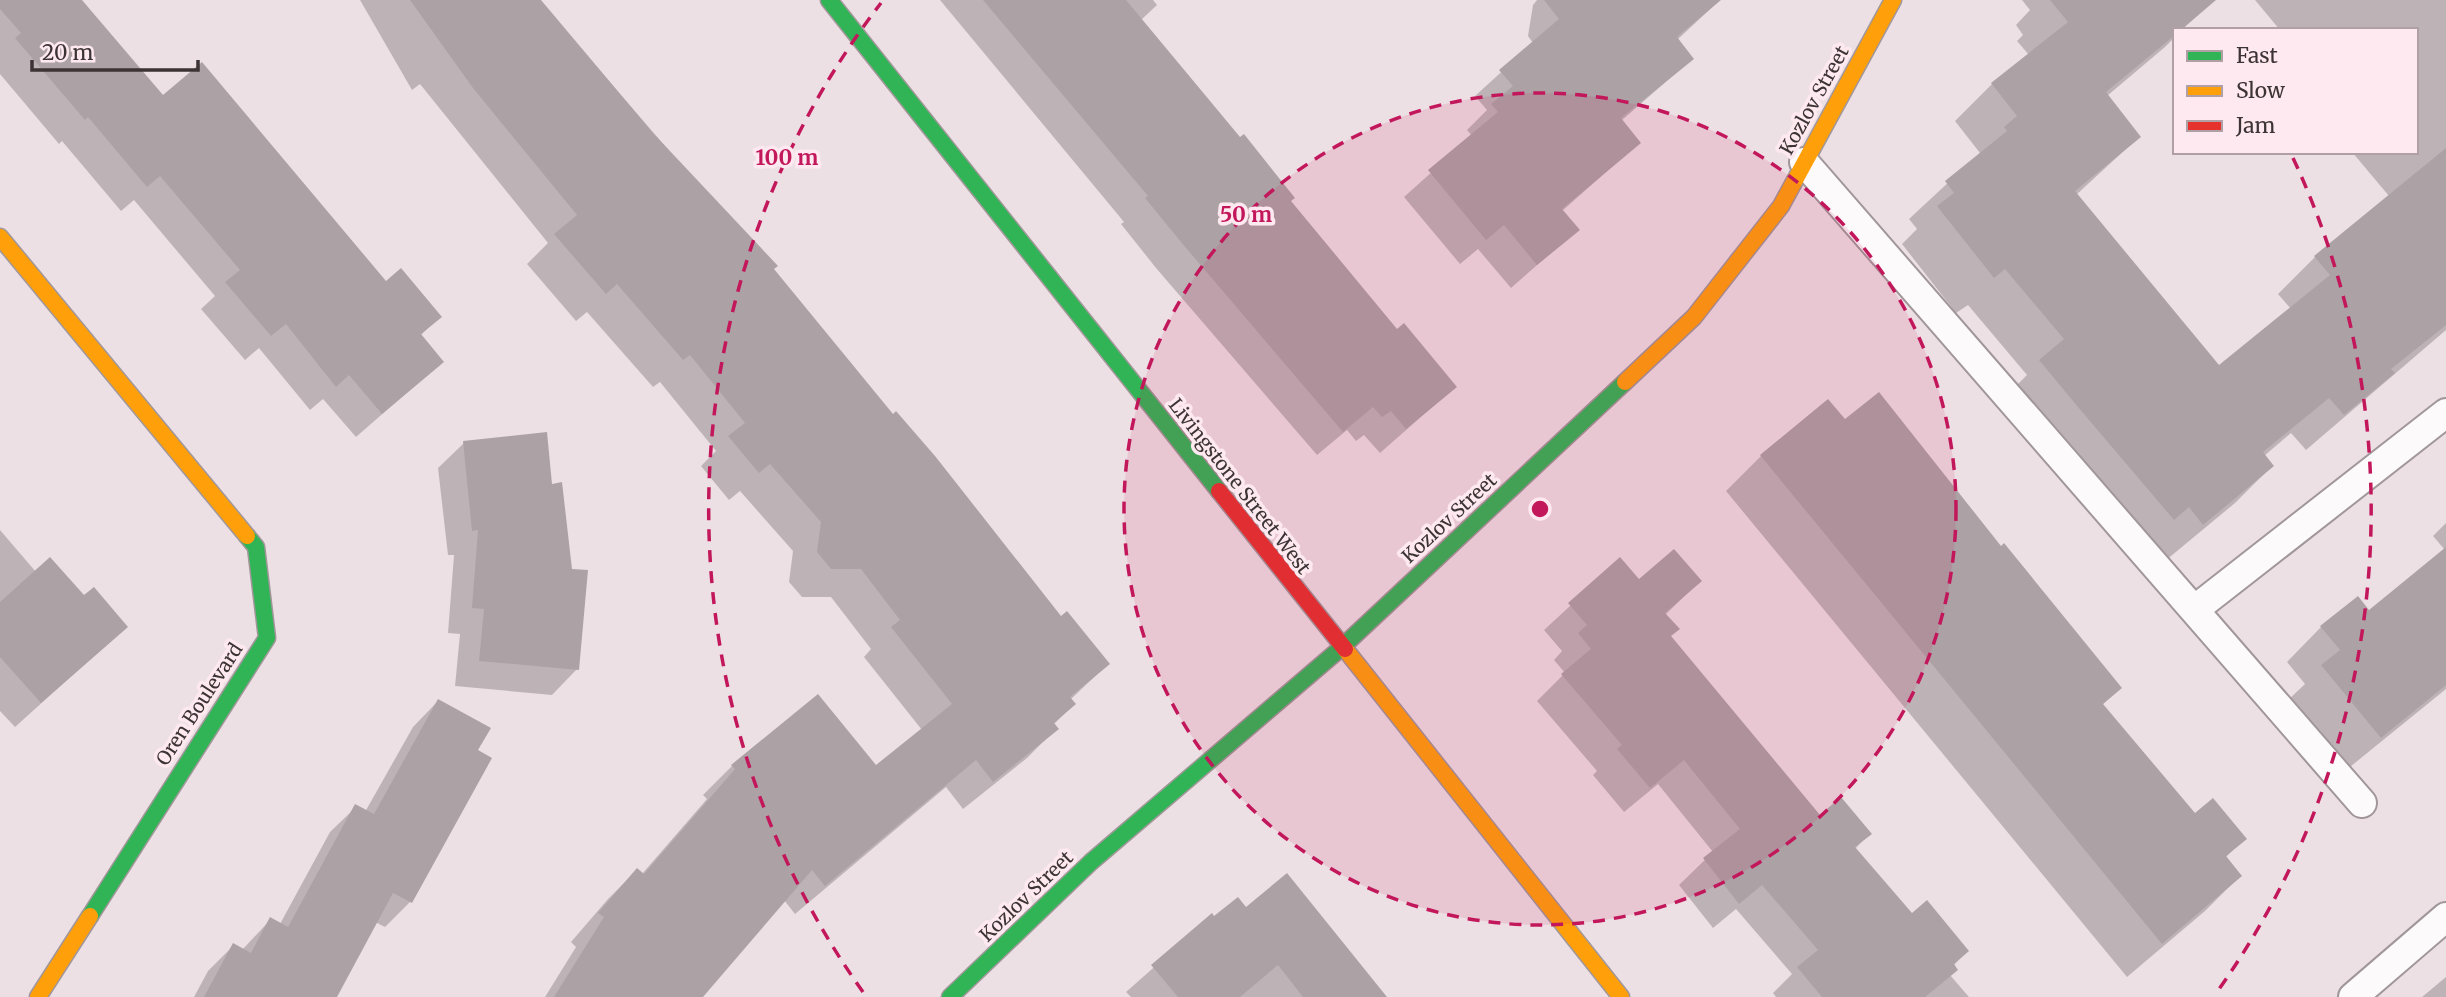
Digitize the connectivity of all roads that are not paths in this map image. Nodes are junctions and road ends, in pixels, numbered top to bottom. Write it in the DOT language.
graph roads {
  1 [pos="829,0"];
  2 [pos="1893,0"];
  3 [pos="1804,162"];
  4 [pos="0,237"];
  5 [pos="2446,413"];
  6 [pos="2194,610"];
  7 [pos="1341,648"];
  8 [pos="2362,803"];
  9 [pos="2446,917"];
  10 [pos="38,997"];
  11 [pos="950,997"];
  12 [pos="1620,997"];
  13 [pos="2353,997"];
  1 -- 7 [label="street, Livingstone Street West"];
  2 -- 3 [label="street, Kozlov Street"];
  3 -- 6 [label="lane"];
  3 -- 7 [label="street, Kozlov Street"];
  4 -- 10 [label="street, Oren Boulevard"];
  5 -- 6 [label="lane"];
  6 -- 8 [label="lane"];
  7 -- 11 [label="street, Kozlov Street"];
  7 -- 12 [label="street, Livingstone Street West"];
  9 -- 13 [label="lane"];
}
